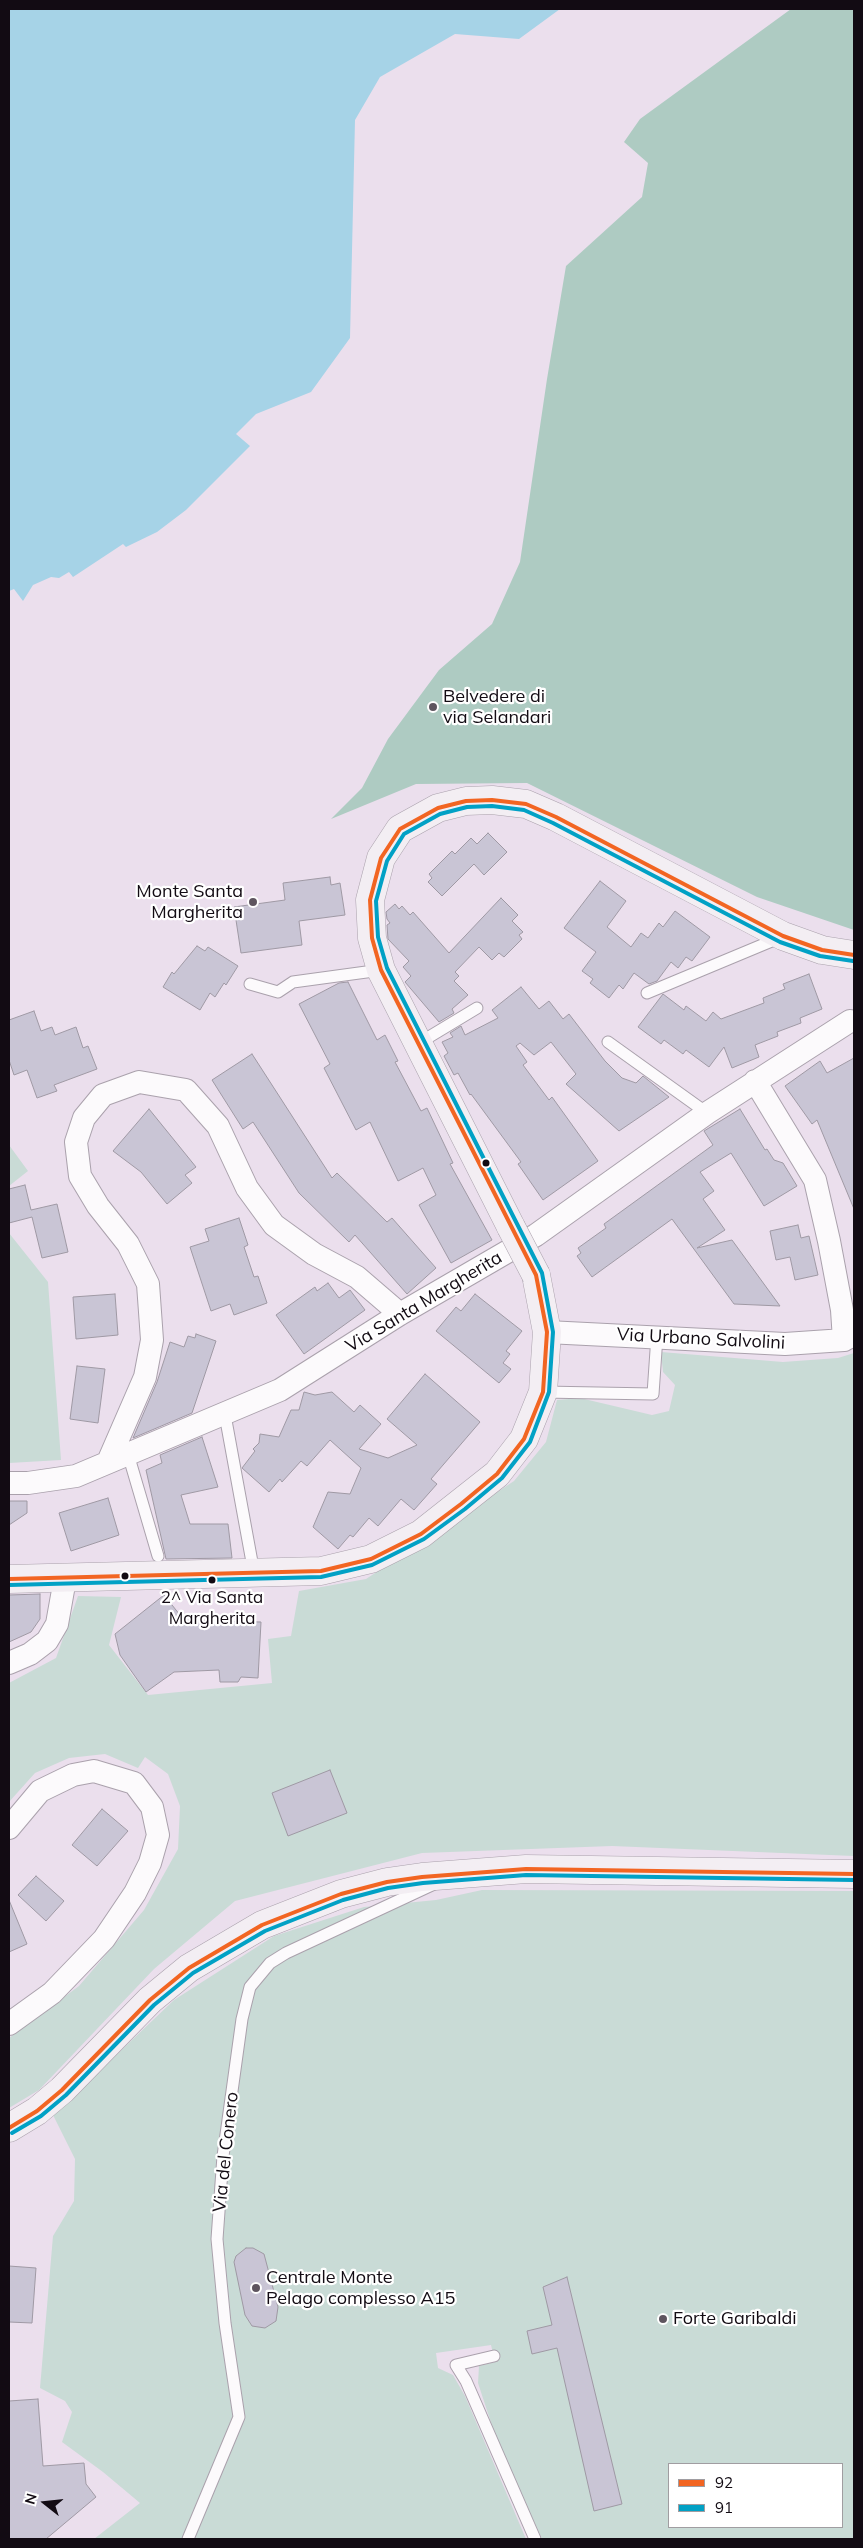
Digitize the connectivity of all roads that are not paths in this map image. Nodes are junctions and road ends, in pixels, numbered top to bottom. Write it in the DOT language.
graph roads {
  1 [pos="783,936"];
  2 [pos="854,955"];
  3 [pos="380,970"];
  4 [pos="250,984"];
  5 [pos="647,993"];
  6 [pos="477,1008"];
  7 [pos="850,1021"];
  8 [pos="608,1042"];
  9 [pos="419,1043"];
  10 [pos="755,1081"];
  11 [pos="707,1113"];
  12 [pos="400,1314"];
  13 [pos="547,1332"];
  14 [pos="657,1336"];
  15 [pos="849,1338"];
  16 [pos="543,1392"];
  17 [pos="225,1415"];
  18 [pos="118,1458"];
  19 [pos="9,1483"];
  20 [pos="158,1556"];
  21 [pos="254,1575"];
  22 [pos="9,1579"];
  23 [pos="65,1579"];
  24 [pos="9,1663"];
  25 [pos="9,1828"];
  26 [pos="854,1874"];
  27 [pos="451,1875"];
  28 [pos="9,2024"];
  29 [pos="9,2128"];
  30 [pos="494,2356"];
  31 [pos="188,2539"];
  32 [pos="535,2539"];
  1 -- 2 [label="street"];
  1 -- 3 [label="street"];
  1 -- 5 [label="lane"];
  3 -- 4 [label="lane"];
  3 -- 9 [label="street"];
  6 -- 9 [label="lane"];
  7 -- 10 [label="street, Via Santa Margherita"];
  8 -- 11 [label="lane"];
  9 -- 13 [label="street, bridge"];
  10 -- 11 [label="street, Via Santa Margherita"];
  10 -- 15 [label="street"];
  11 -- 12 [label="street, Via Santa Margherita"];
  12 -- 17 [label="street, Via Santa Margherita"];
  12 -- 18 [label="street"];
  13 -- 14 [label="street, Via Urbano Salvolini"];
  13 -- 16 [label="street"];
  14 -- 15 [label="street, Via Urbano Salvolini"];
  14 -- 16 [label="lane"];
  16 -- 21 [label="street"];
  17 -- 18 [label="street, Via Santa Margherita"];
  17 -- 21 [label="lane"];
  18 -- 19 [label="street, Via Santa Margherita"];
  18 -- 20 [label="lane"];
  21 -- 23 [label="street"];
  22 -- 23 [label="street"];
  23 -- 24 [label="street"];
  25 -- 28 [label="street"];
  26 -- 27 [label="street, Via del Conero"];
  27 -- 29 [label="street, Via del Conero"];
  27 -- 31 [label="lane, Via del Conero"];
  30 -- 32 [label="lane"];
}
